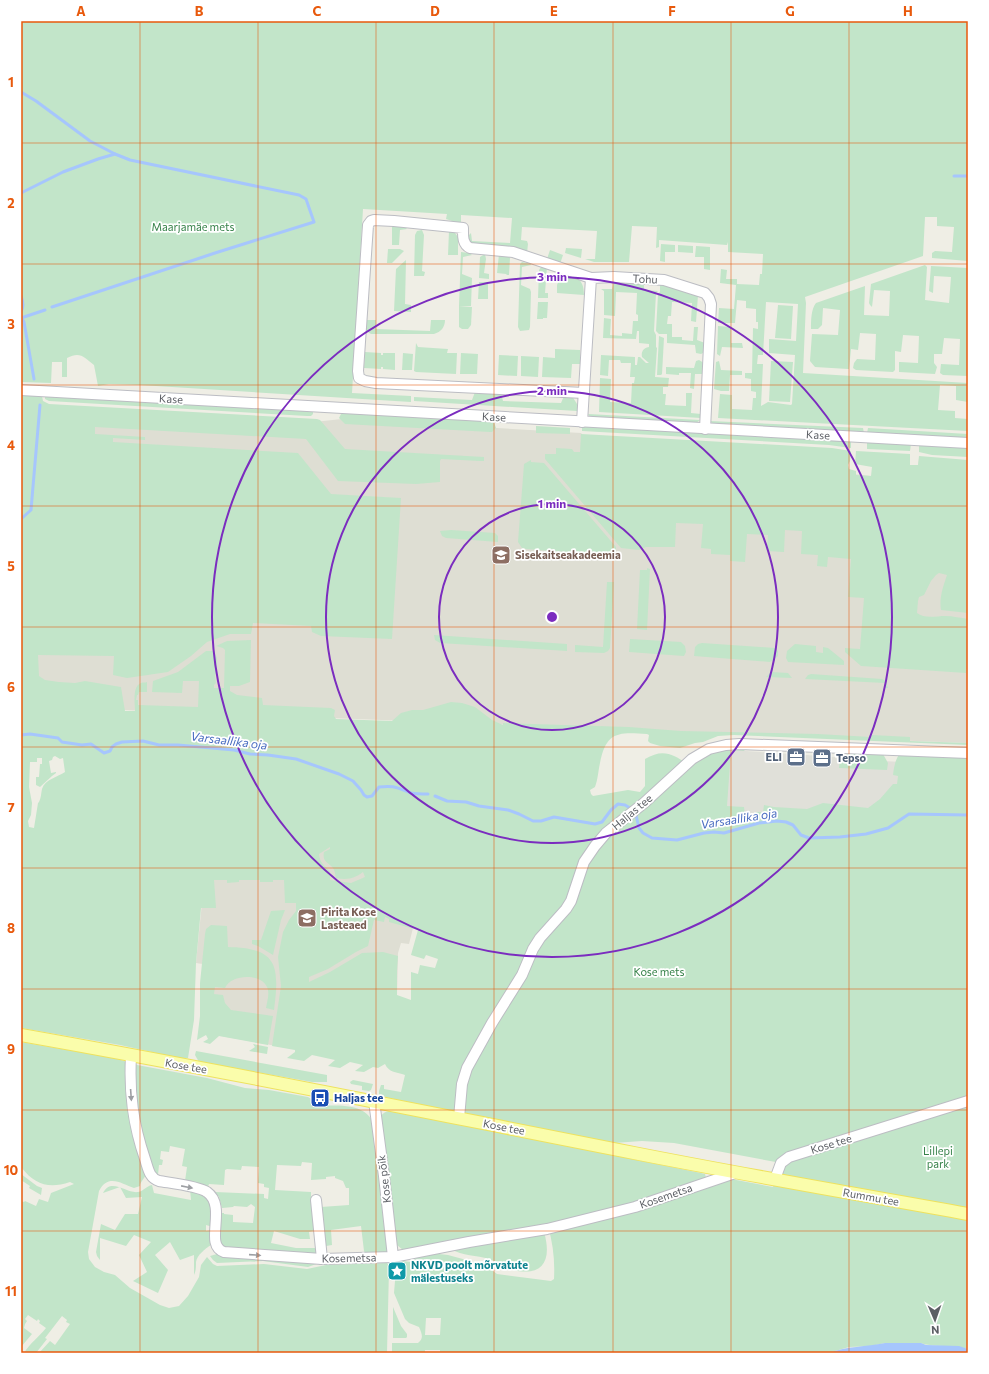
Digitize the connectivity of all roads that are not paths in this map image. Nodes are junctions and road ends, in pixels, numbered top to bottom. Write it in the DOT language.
graph roads {
  1 [pos="591,278"];
  2 [pos="21,390"];
  3 [pos="584,393"];
  4 [pos="582,422"];
  5 [pos="705,429"];
  6 [pos="968,443"];
  7 [pos="968,753"];
  8 [pos="21,1035"];
  9 [pos="131,1056"];
  10 [pos="374,1101"];
  11 [pos="968,1102"];
  12 [pos="459,1118"];
  13 [pos="737,1172"];
  14 [pos="775,1180"];
  15 [pos="316,1200"];
  16 [pos="968,1214"];
  17 [pos="393,1257"];
  18 [pos="322,1259"];
  1 -- 3 [label="street"];
  1 -- 3 [label="street"];
  1 -- 5 [label="street, Tohu"];
  2 -- 4 [label="street, Kase"];
  3 -- 4 [label="street"];
  4 -- 5 [label="street, Kase"];
  5 -- 6 [label="street, Kase"];
  7 -- 12 [label="street, Haljas tee"];
  8 -- 9 [label="main road, Kose tee"];
  9 -- 10 [label="main road, Kose tee"];
  9 -- 18 [label="street, Kosemetsa, one-way"];
  10 -- 12 [label="main road, Kose tee"];
  10 -- 17 [label="street, Kose põik"];
  11 -- 14 [label="street, Kose tee"];
  12 -- 13 [label="main road, Kose tee"];
  13 -- 14 [label="main road, Kose tee"];
  13 -- 17 [label="street, Kosemetsa"];
  14 -- 16 [label="main road, Rummu tee"];
  15 -- 18 [label="street"];
  17 -- 18 [label="street, Kosemetsa"];
}
